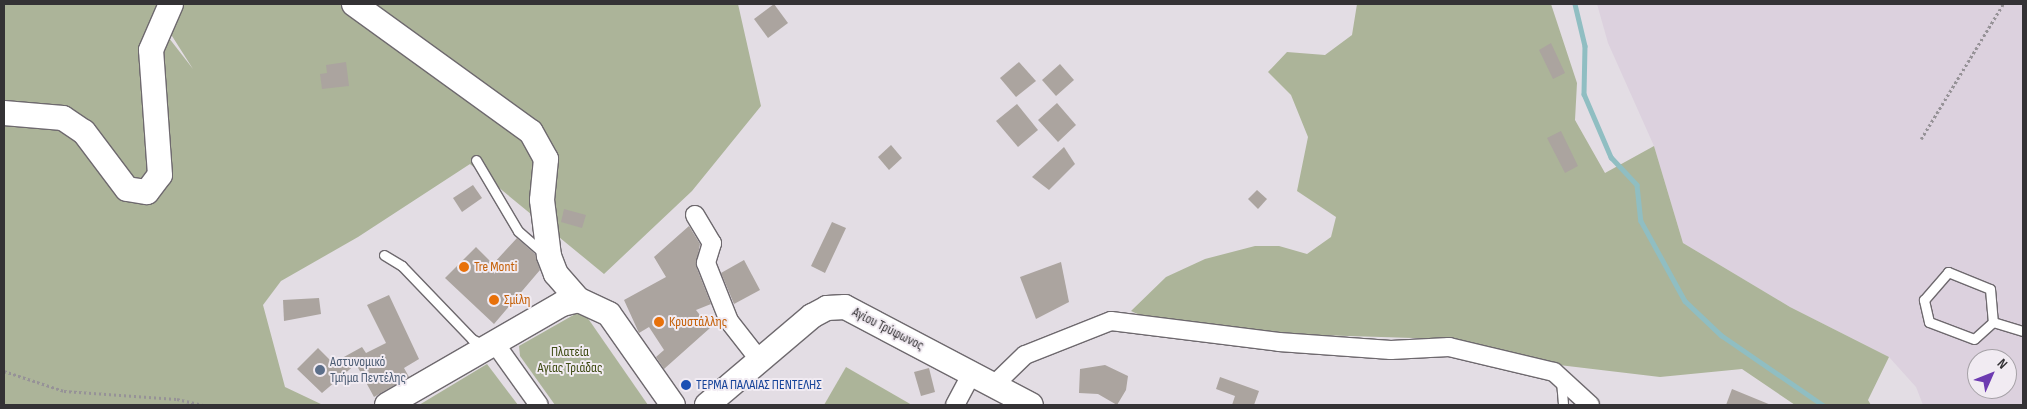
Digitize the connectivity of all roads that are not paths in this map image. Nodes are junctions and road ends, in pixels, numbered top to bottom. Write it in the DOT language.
graph roads {
  1 [pos="171,4"];
  2 [pos="354,4"];
  3 [pos="4,113"];
  4 [pos="476,160"];
  5 [pos="695,215"];
  6 [pos="384,255"];
  7 [pos="549,256"];
  8 [pos="579,300"];
  9 [pos="1993,322"];
  10 [pos="2023,331"];
  11 [pos="490,344"];
  12 [pos="761,362"];
  13 [pos="972,373"];
  14 [pos="1561,377"];
  15 [pos="994,385"];
  16 [pos="387,405"];
  17 [pos="539,405"];
  18 [pos="673,405"];
  19 [pos="707,405"];
  20 [pos="955,405"];
  21 [pos="1031,405"];
  22 [pos="1563,405"];
  23 [pos="1590,405"];
  1 -- 3 [label="street"];
  2 -- 7 [label="street"];
  4 -- 7 [label="lane"];
  5 -- 12 [label="street"];
  6 -- 11 [label="lane"];
  7 -- 8 [label="street"];
  8 -- 11 [label="street"];
  8 -- 18 [label="street"];
  9 -- 9 [label="lane"];
  9 -- 10 [label="lane"];
  11 -- 16 [label="street"];
  11 -- 17 [label="street"];
  12 -- 13 [label="street, Αγίου Τρύφωνος"];
  12 -- 19 [label="street, Αγίου Τρύφωνος"];
  13 -- 15 [label="street, Αγίου Τρύφωνος"];
  13 -- 20 [label="street"];
  14 -- 15 [label="street"];
  14 -- 22 [label="lane"];
  14 -- 23 [label="street"];
  15 -- 21 [label="street, Αγίου Τρύφωνος"];
}
